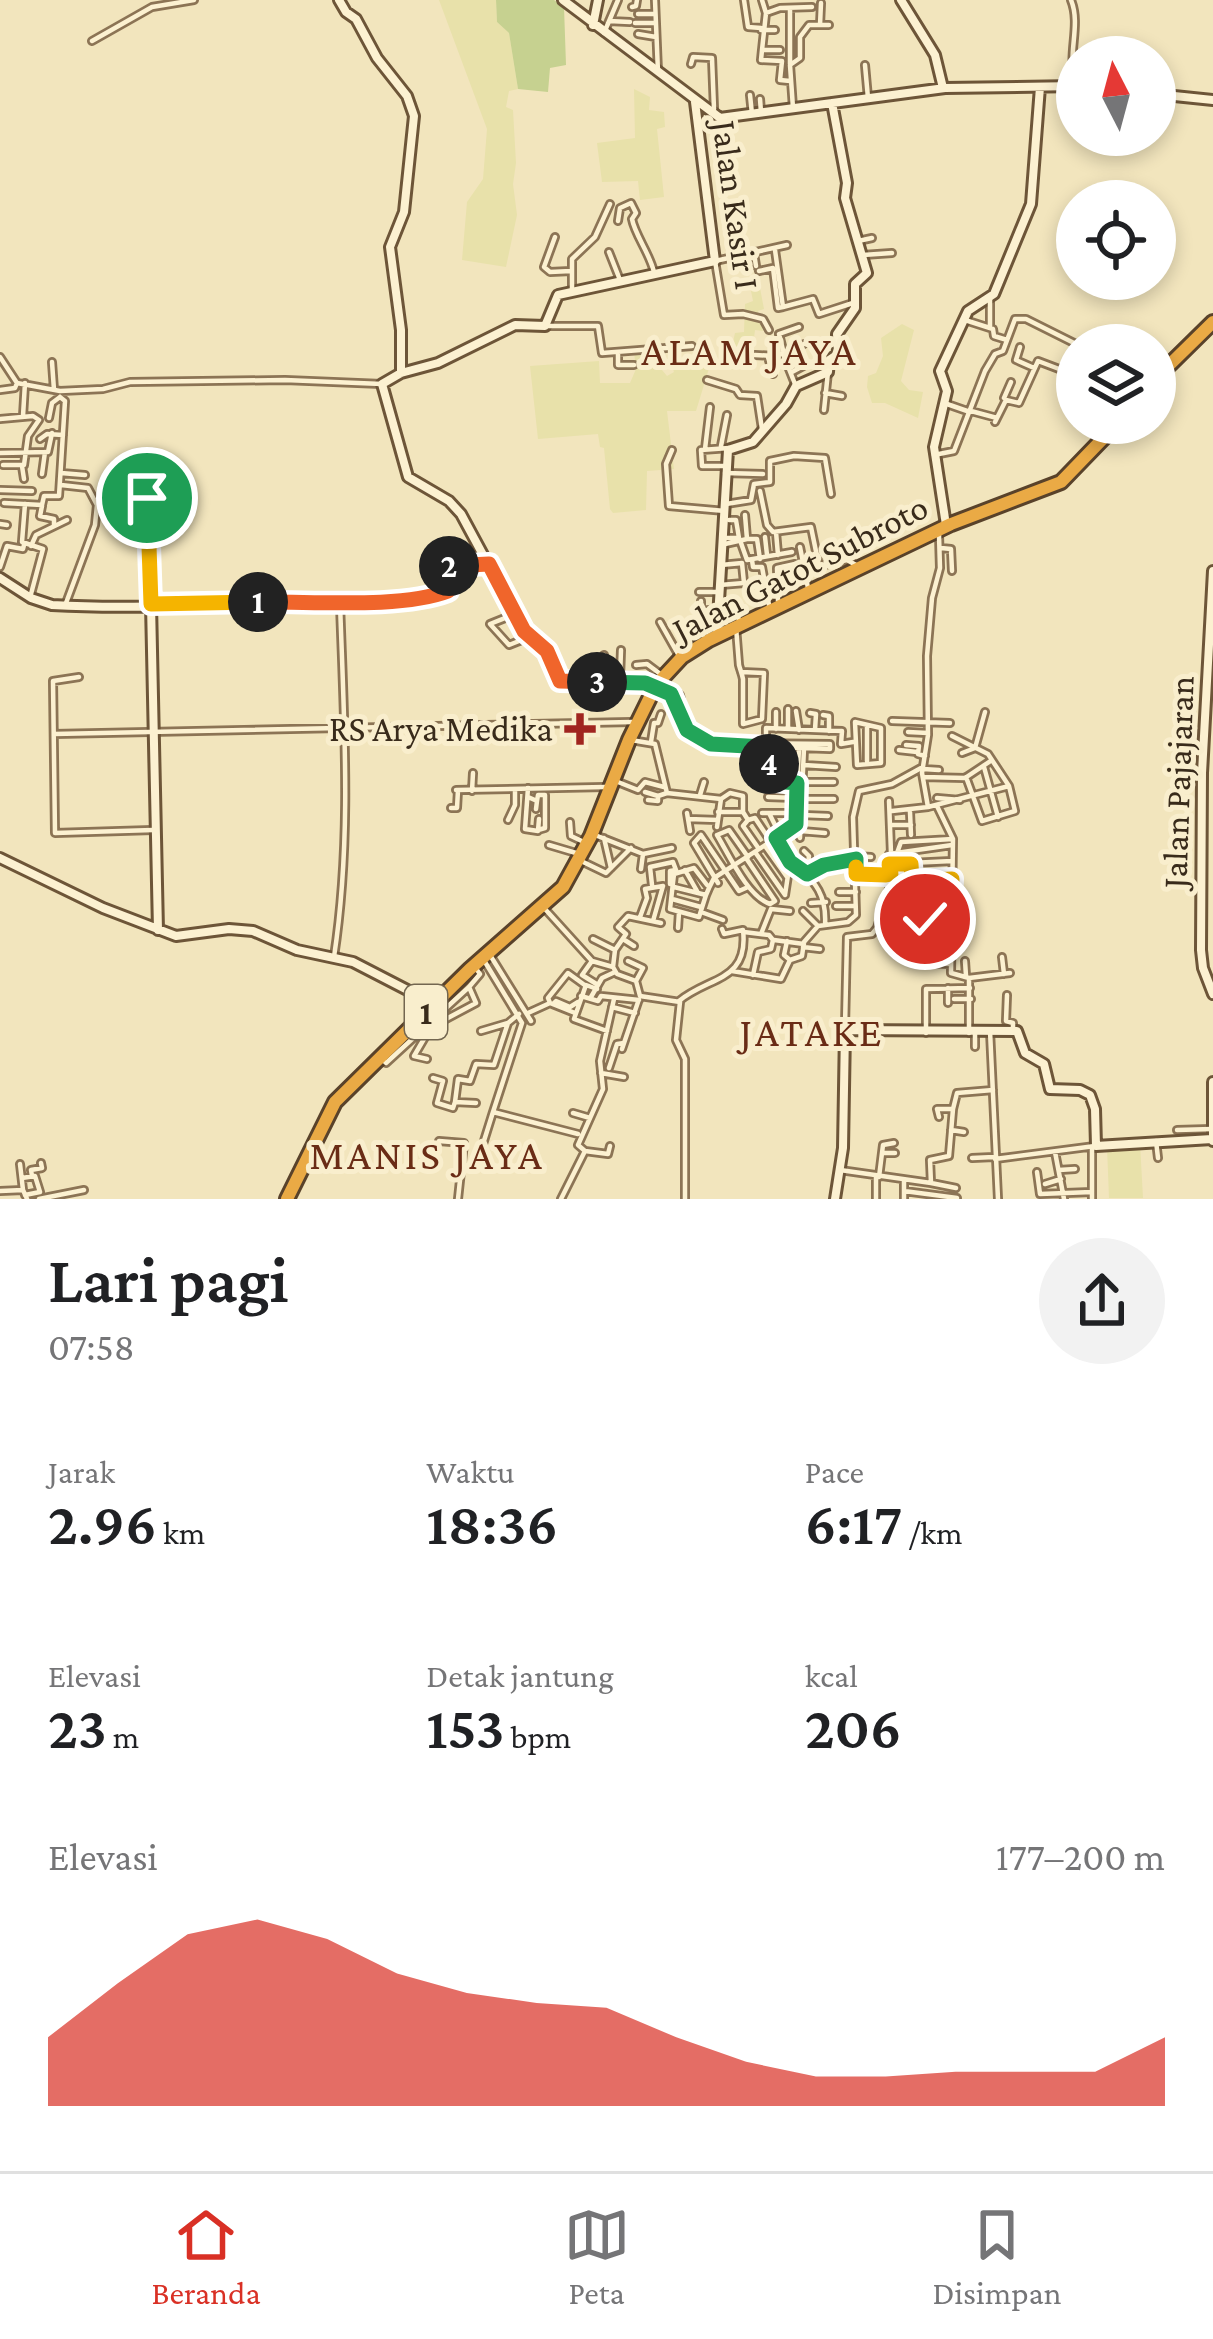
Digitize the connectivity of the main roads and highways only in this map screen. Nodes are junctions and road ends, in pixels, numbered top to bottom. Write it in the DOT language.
graph roads {
  1 [pos="1213,325"];
  2 [pos="1176,361"];
  3 [pos="1097,444"];
  4 [pos="866,564"];
  5 [pos="736,619"];
  6 [pos="717,623"];
  7 [pos="660,684"];
  8 [pos="287,1199"];
  1 -- 2 [label="highway"];
  3 -- 4 [label="highway, Jalan Gatot Subroto / 1"];
  4 -- 5 [label="highway, Jalan Gatot Subroto / 1"];
  4 -- 5 [label="highway, Jalan Gatot Subroto / 1"];
  5 -- 6 [label="highway, Jalan Gatot Subroto / 1"];
  6 -- 7 [label="highway, Jalan Gatot Subroto / 1"];
  6 -- 7 [label="highway, Jalan Gatot Subroto / 1"];
  7 -- 8 [label="highway, Jalan Gatot Subroto / 1"];
}
